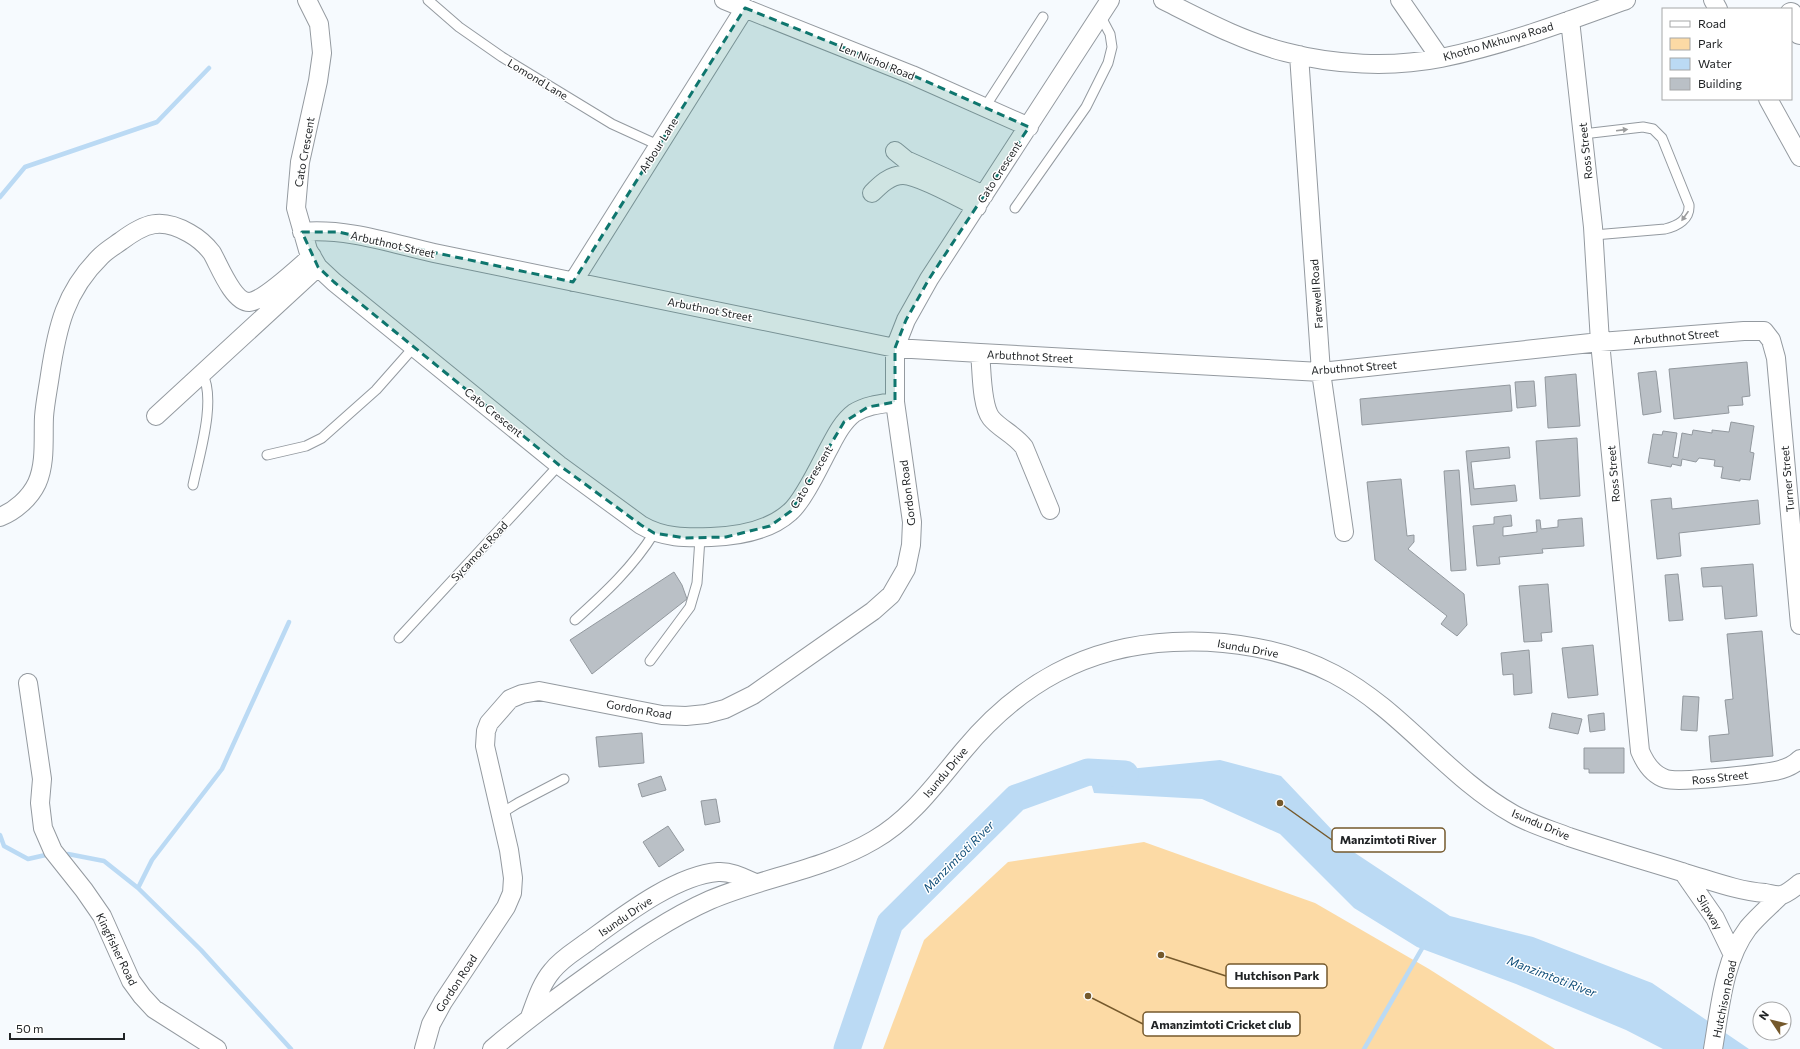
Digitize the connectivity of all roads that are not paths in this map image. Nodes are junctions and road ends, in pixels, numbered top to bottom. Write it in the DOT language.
graph roads {
  1 [pos="307,0"];
  2 [pos="428,0"];
  3 [pos="724,0"];
  4 [pos="1110,0"];
  5 [pos="1164,0"];
  6 [pos="1400,0"];
  7 [pos="1626,0"];
  8 [pos="745,8"];
  9 [pos="1100,15"];
  10 [pos="1792,16"];
  11 [pos="1043,17"];
  12 [pos="1570,20"];
  13 [pos="1800,33"];
  14 [pos="1299,55"];
  15 [pos="1440,58"];
  16 [pos="1769,100"];
  17 [pos="985,107"];
  18 [pos="1029,127"];
  19 [pos="1583,134"];
  20 [pos="658,145"];
  21 [pos="895,151"];
  22 [pos="1800,157"];
  23 [pos="872,193"];
  24 [pos="980,201"];
  25 [pos="1014,208"];
  26 [pos="302,232"];
  27 [pos="1594,235"];
  28 [pos="315,261"];
  29 [pos="573,282"];
  30 [pos="1768,334"];
  31 [pos="1600,342"];
  32 [pos="414,347"];
  33 [pos="895,348"];
  34 [pos="980,353"];
  35 [pos="1321,372"];
  36 [pos="202,374"];
  37 [pos="895,402"];
  38 [pos="156,416"];
  39 [pos="267,455"];
  40 [pos="559,465"];
  41 [pos="193,485"];
  42 [pos="1050,510"];
  43 [pos="0,517"];
  44 [pos="654,532"];
  45 [pos="1344,532"];
  46 [pos="700,538"];
  47 [pos="575,620"];
  48 [pos="1800,625"];
  49 [pos="400,638"];
  50 [pos="650,662"];
  51 [pos="28,683"];
  52 [pos="1800,759"];
  53 [pos="564,779"];
  54 [pos="500,814"];
  55 [pos="1683,872"];
  56 [pos="755,883"];
  57 [pos="1800,883"];
  58 [pos="1781,895"];
  59 [pos="1733,955"];
  60 [pos="530,1017"];
  61 [pos="216,1049"];
  62 [pos="424,1049"];
  63 [pos="492,1049"];
  64 [pos="1714,1049"];
  1 -- 26 [label="street, Cato Crescent"];
  2 -- 20 [label="lane, Lomond Lane"];
  3 -- 8 [label="street, Len Nichol Road"];
  4 -- 9 [label="street, Cato Crescent"];
  5 -- 14 [label="street, Khotho Mkhunya Road"];
  6 -- 15 [label="street"];
  7 -- 12 [label="street, Khotho Mkhunya Road"];
  8 -- 17 [label="street, Len Nichol Road"];
  8 -- 20 [label="street, Arbour Lane"];
  9 -- 18 [label="street, Cato Crescent"];
  9 -- 25 [label="lane"];
  10 -- 13 [label="highway"];
  11 -- 17 [label="lane"];
  12 -- 15 [label="street, Khotho Mkhunya Road"];
  12 -- 19 [label="street, Ross Street"];
  14 -- 15 [label="street, Khotho Mkhunya Road"];
  14 -- 35 [label="street, Farewell Road"];
  16 -- 22 [label="street"];
  17 -- 18 [label="street, Len Nichol Road"];
  18 -- 24 [label="street, Cato Crescent"];
  19 -- 27 [label="street, Ross Street"];
  19 -- 27 [label="lane, one-way"];
  20 -- 29 [label="street, Arbour Lane"];
  21 -- 24 [label="street"];
  23 -- 24 [label="street"];
  24 -- 33 [label="street, Cato Crescent"];
  26 -- 28 [label="street, Cato Crescent"];
  26 -- 29 [label="street, Arbuthnot Street"];
  27 -- 31 [label="street, Ross Street"];
  28 -- 32 [label="street, Cato Crescent"];
  28 -- 36 [label="street"];
  28 -- 43 [label="street"];
  29 -- 33 [label="street, Arbuthnot Street"];
  30 -- 31 [label="street, Arbuthnot Street"];
  30 -- 48 [label="street, Turner Street"];
  31 -- 35 [label="street, Arbuthnot Street"];
  31 -- 52 [label="street, Ross Street"];
  32 -- 39 [label="lane"];
  32 -- 40 [label="street, Cato Crescent"];
  33 -- 34 [label="street, Arbuthnot Street"];
  33 -- 37 [label="street, Gordon Road"];
  34 -- 35 [label="street, Arbuthnot Street"];
  34 -- 42 [label="street"];
  35 -- 45 [label="street, Farewell Road"];
  36 -- 38 [label="street"];
  36 -- 41 [label="lane"];
  37 -- 46 [label="street, Cato Crescent"];
  37 -- 54 [label="street, Gordon Road"];
  40 -- 44 [label="street, Cato Crescent"];
  40 -- 49 [label="lane, Sycamore Road"];
  44 -- 46 [label="street, Cato Crescent"];
  44 -- 47 [label="lane"];
  46 -- 50 [label="lane"];
  51 -- 61 [label="street, Kingfisher Road"];
  53 -- 54 [label="lane"];
  54 -- 62 [label="street, Gordon Road"];
  55 -- 56 [label="street, Isundu Drive"];
  55 -- 58 [label="street, Isundu Drive"];
  55 -- 59 [label="street, Slipway"];
  56 -- 60 [label="street, Isundu Drive"];
  56 -- 60 [label="street, Isundu Drive"];
  57 -- 58 [label="street"];
  58 -- 59 [label="street, Hutchison Road"];
  59 -- 64 [label="street, Hutchison Road"];
  60 -- 63 [label="street, Isundu Drive"];
}
